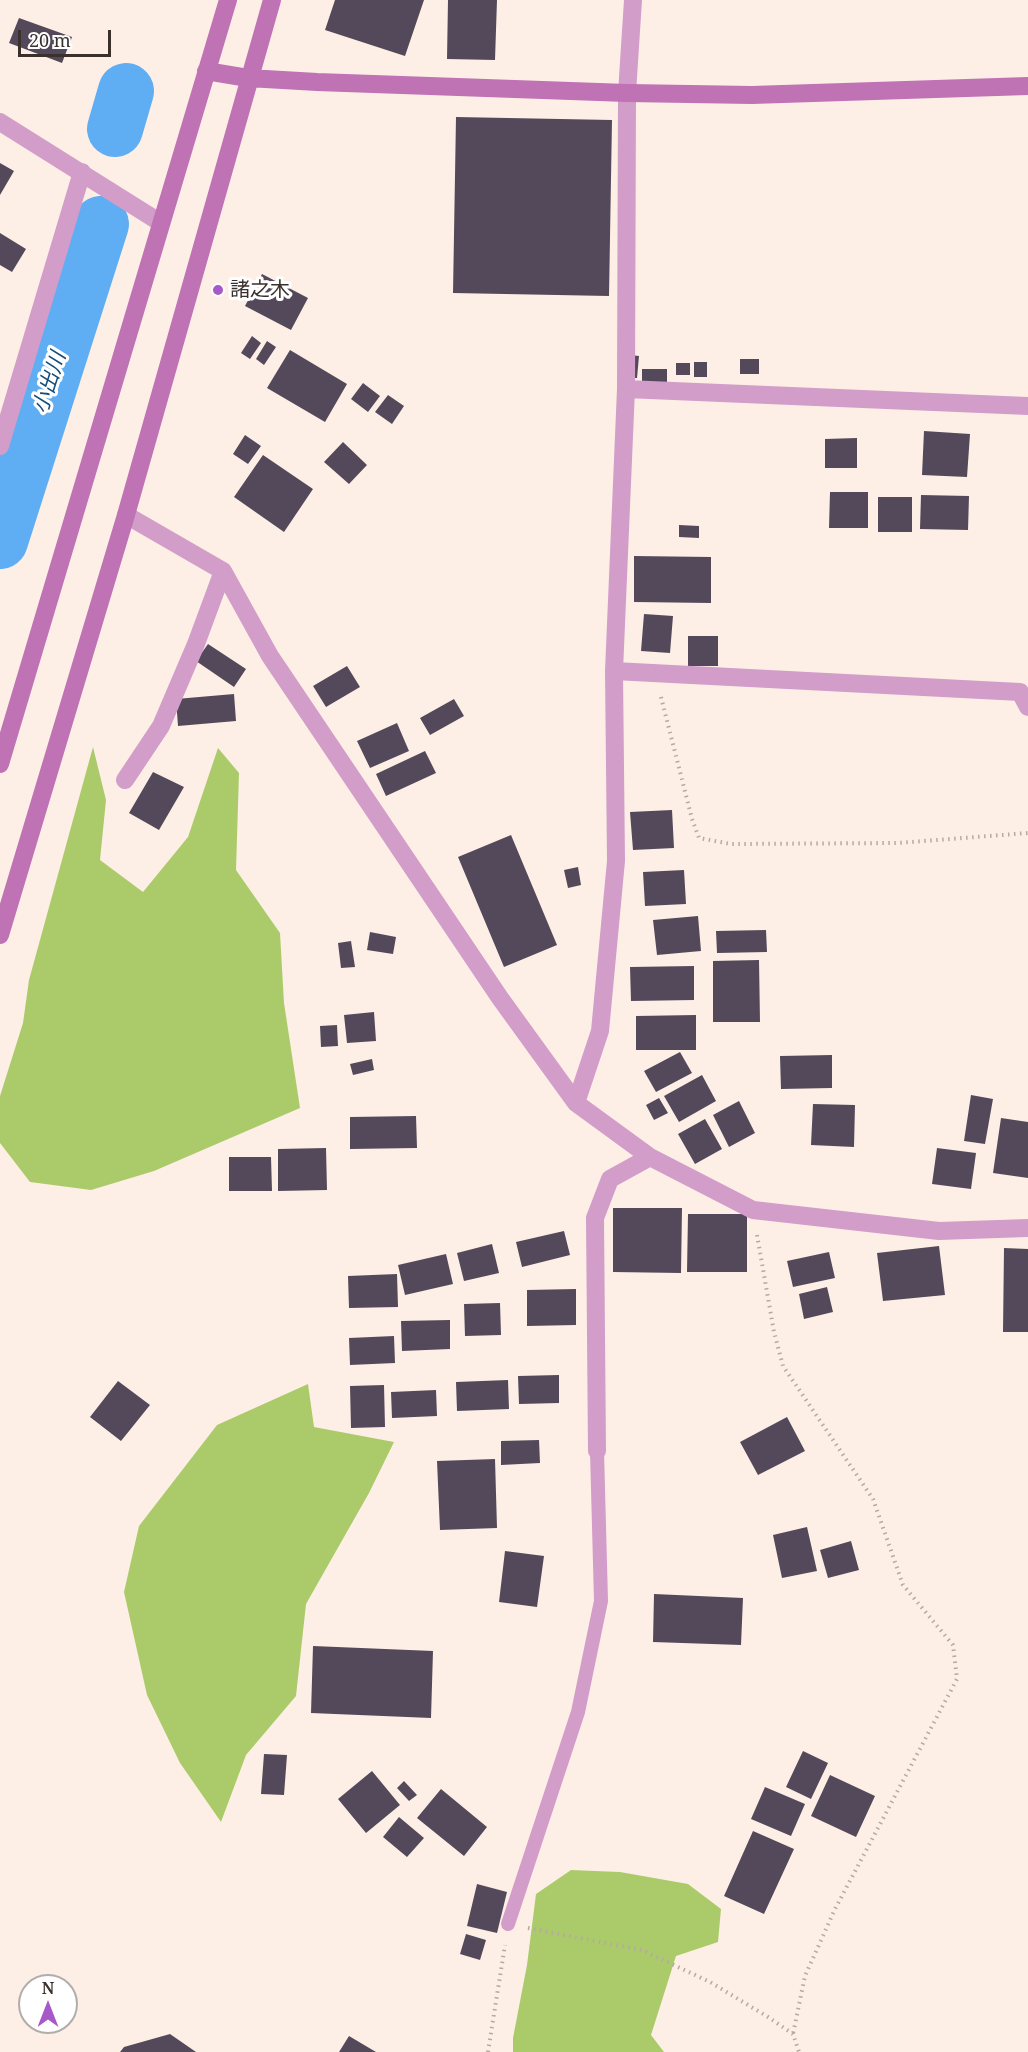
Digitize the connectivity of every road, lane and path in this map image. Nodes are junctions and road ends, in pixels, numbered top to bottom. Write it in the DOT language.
graph roads {
  1 [pos="228,0"];
  2 [pos="272,0"];
  3 [pos="633,0"];
  4 [pos="206,71"];
  5 [pos="248,78"];
  6 [pos="1028,86"];
  7 [pos="627,93"];
  8 [pos="0,122"];
  9 [pos="82,172"];
  10 [pos="161,223"];
  11 [pos="626,389"];
  12 [pos="1028,406"];
  13 [pos="0,446"];
  14 [pos="126,515"];
  15 [pos="223,571"];
  16 [pos="614,671"];
  17 [pos="655,673"];
  18 [pos="1028,707"];
  19 [pos="0,764"];
  20 [pos="125,780"];
  21 [pos="1028,833"];
  22 [pos="0,935"];
  23 [pos="576,1103"];
  24 [pos="650,1157"];
  25 [pos="753,1210"];
  26 [pos="1028,1228"];
  27 [pos="597,1450"];
  28 [pos="508,1924"];
  29 [pos="793,2034"];
  30 [pos="488,2052"];
  31 [pos="799,2052"];
  1 -- 4 [label="street"];
  2 -- 5 [label="street"];
  3 -- 7 [label="street"];
  4 -- 5 [label="street"];
  4 -- 10 [label="street"];
  5 -- 7 [label="street"];
  5 -- 14 [label="street"];
  6 -- 7 [label="street"];
  7 -- 11 [label="street"];
  8 -- 9 [label="street"];
  9 -- 10 [label="street"];
  9 -- 13 [label="street"];
  10 -- 19 [label="street"];
  11 -- 12 [label="street"];
  11 -- 16 [label="street"];
  14 -- 15 [label="street"];
  14 -- 22 [label="street"];
  15 -- 20 [label="street"];
  15 -- 23 [label="street"];
  16 -- 17 [label="street"];
  16 -- 23 [label="street"];
  17 -- 18 [label="street"];
  17 -- 21 [label="path"];
  23 -- 24 [label="street"];
  24 -- 25 [label="street"];
  24 -- 27 [label="street"];
  25 -- 26 [label="street"];
  25 -- 29 [label="path"];
  27 -- 28 [label="lane"];
  28 -- 29 [label="path"];
  28 -- 30 [label="path"];
  29 -- 31 [label="path"];
}
